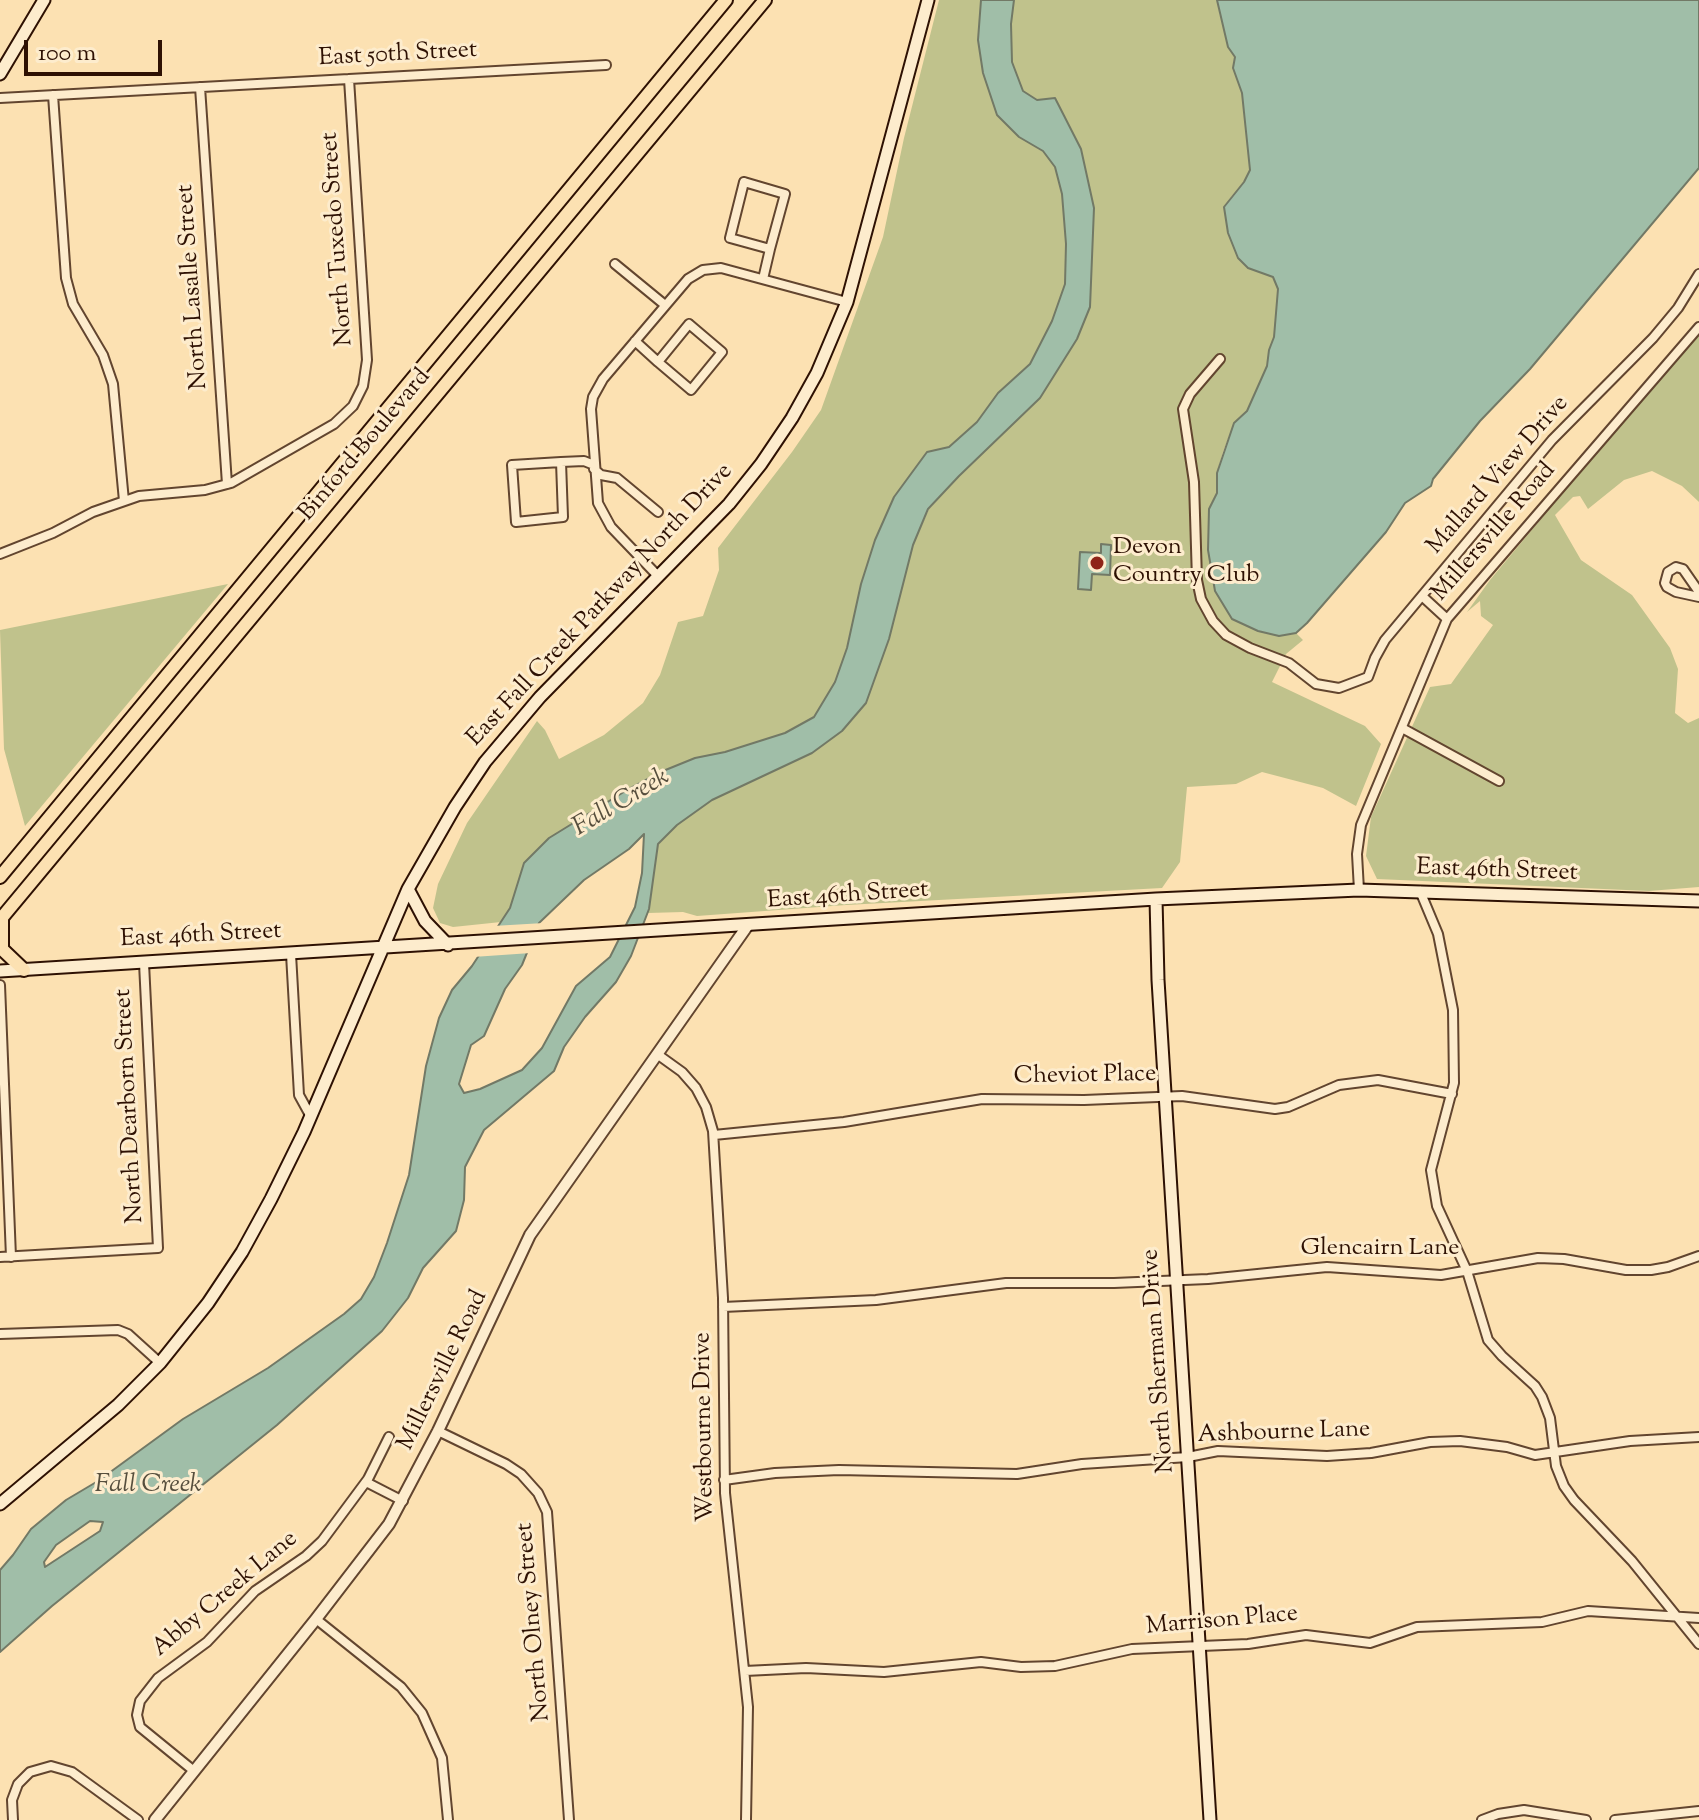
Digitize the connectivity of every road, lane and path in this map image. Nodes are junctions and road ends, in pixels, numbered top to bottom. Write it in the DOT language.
graph roads {
  1 [pos="44,0"];
  2 [pos="726,0"];
  3 [pos="765,0"];
  4 [pos="928,0"];
  5 [pos="606,65"];
  6 [pos="0,74"];
  7 [pos="349,79"];
  8 [pos="200,87"];
  9 [pos="53,95"];
  10 [pos="0,98"];
  11 [pos="770,249"];
  12 [pos="615,264"];
  13 [pos="1699,274"];
  14 [pos="763,279"];
  15 [pos="847,302"];
  16 [pos="665,305"];
  17 [pos="1699,327"];
  18 [pos="635,341"];
  19 [pos="1220,359"];
  20 [pos="658,362"];
  21 [pos="561,462"];
  22 [pos="594,467"];
  23 [pos="227,484"];
  24 [pos="124,501"];
  25 [pos="658,512"];
  26 [pos="0,554"];
  27 [pos="657,575"];
  28 [pos="1422,596"];
  29 [pos="1447,619"];
  30 [pos="1402,728"];
  31 [pos="1499,781"];
  32 [pos="0,877"];
  33 [pos="408,889"];
  34 [pos="1359,890"];
  35 [pos="1420,891"];
  36 [pos="1156,899"];
  37 [pos="1699,901"];
  38 [pos="1,918"];
  39 [pos="748,925"];
  40 [pos="448,945"];
  41 [pos="381,949"];
  42 [pos="291,954"];
  43 [pos="144,963"];
  44 [pos="24,970"];
  45 [pos="0,971"];
  46 [pos="0,985"];
  47 [pos="657,1054"];
  48 [pos="1452,1094"];
  49 [pos="1166,1097"];
  50 [pos="310,1115"];
  51 [pos="714,1135"];
  52 [pos="1699,1256"];
  53 [pos="0,1257"];
  54 [pos="11,1257"];
  55 [pos="1467,1271"];
  56 [pos="1177,1280"];
  57 [pos="723,1307"];
  58 [pos="0,1334"];
  59 [pos="160,1363"];
  60 [pos="438,1431"];
  61 [pos="389,1437"];
  62 [pos="1699,1437"];
  63 [pos="1553,1452"];
  64 [pos="1188,1457"];
  65 [pos="724,1480"];
  66 [pos="366,1482"];
  67 [pos="403,1501"];
  68 [pos="0,1504"];
  69 [pos="1677,1616"];
  70 [pos="1699,1618"];
  71 [pos="316,1619"];
  72 [pos="1699,1644"];
  73 [pos="1200,1647"];
  74 [pos="745,1671"];
  75 [pos="194,1771"];
  76 [pos="1699,1811"];
  77 [pos="13,1820"];
  78 [pos="138,1820"];
  79 [pos="155,1820"];
  80 [pos="448,1820"];
  81 [pos="569,1820"];
  82 [pos="746,1820"];
  83 [pos="1210,1820"];
  84 [pos="1482,1820"];
  85 [pos="1586,1820"];
  86 [pos="1615,1820"];
  1 -- 6 [label="main road"];
  2 -- 32 [label="main road, Binford Boulevard"];
  3 -- 38 [label="main road, Binford Boulevard"];
  4 -- 15 [label="main road, East Fall Creek Parkway North Drive"];
  5 -- 7 [label="street, East 50th Street"];
  7 -- 8 [label="street, East 50th Street"];
  7 -- 23 [label="street, North Tuxedo Street"];
  8 -- 9 [label="street, East 50th Street"];
  8 -- 23 [label="street, North Lasalle Street"];
  9 -- 10 [label="street, East 50th Street"];
  9 -- 24 [label="street"];
  11 -- 11 [label="street"];
  11 -- 14 [label="street"];
  12 -- 16 [label="street"];
  13 -- 28 [label="street, Mallard View Drive"];
  14 -- 15 [label="street"];
  14 -- 16 [label="street"];
  15 -- 27 [label="main road, East Fall Creek Parkway North Drive"];
  16 -- 18 [label="street"];
  17 -- 29 [label="street, Millersville Road"];
  18 -- 20 [label="street"];
  18 -- 22 [label="street"];
  19 -- 28 [label="street, Mallard View Drive"];
  20 -- 20 [label="street"];
  21 -- 21 [label="street"];
  21 -- 22 [label="street"];
  22 -- 25 [label="street"];
  22 -- 27 [label="street"];
  23 -- 24 [label="street"];
  24 -- 26 [label="street"];
  27 -- 33 [label="main road, East Fall Creek Parkway North Drive"];
  28 -- 29 [label="street"];
  29 -- 30 [label="street, Millersville Road"];
  30 -- 31 [label="street"];
  30 -- 34 [label="street, Millersville Road"];
  33 -- 40 [label="main road"];
  33 -- 41 [label="main road, East Fall Creek Parkway North Drive"];
  34 -- 35 [label="main road, East 46th Street"];
  34 -- 36 [label="main road, East 46th Street"];
  35 -- 37 [label="main road, East 46th Street"];
  35 -- 48 [label="street"];
  36 -- 39 [label="main road, East 46th Street"];
  36 -- 49 [label="main road, North Sherman Drive"];
  38 -- 44 [label="main road"];
  39 -- 40 [label="main road, East 46th Street"];
  39 -- 47 [label="street, Millersville Road"];
  40 -- 41 [label="main road, East 46th Street"];
  41 -- 42 [label="main road, East 46th Street"];
  41 -- 50 [label="main road, East Fall Creek Parkway North Drive"];
  42 -- 43 [label="main road, East 46th Street"];
  42 -- 50 [label="street"];
  43 -- 44 [label="main road, East 46th Street"];
  43 -- 54 [label="street, North Dearborn Street"];
  44 -- 45 [label="main road, East 46th Street"];
  46 -- 54 [label="street"];
  47 -- 51 [label="street, Westbourne Drive"];
  47 -- 60 [label="street, Millersville Road"];
  48 -- 49 [label="street, Cheviot Place"];
  48 -- 55 [label="street"];
  49 -- 51 [label="street, Cheviot Place"];
  49 -- 56 [label="main road, North Sherman Drive"];
  50 -- 59 [label="main road, East Fall Creek Parkway North Drive"];
  51 -- 57 [label="street, Westbourne Drive"];
  52 -- 55 [label="street, Glencairn Lane"];
  53 -- 54 [label="street"];
  55 -- 56 [label="street, Glencairn Lane"];
  55 -- 63 [label="street"];
  56 -- 57 [label="street, Glencairn Lane"];
  56 -- 64 [label="main road, North Sherman Drive"];
  57 -- 65 [label="street, Westbourne Drive"];
  58 -- 59 [label="street"];
  59 -- 68 [label="main road, East Fall Creek Parkway North Drive"];
  60 -- 67 [label="street, Millersville Road"];
  60 -- 81 [label="street, North Olney Street"];
  61 -- 66 [label="street, Abby Creek Lane"];
  62 -- 63 [label="street, Ashbourne Lane"];
  63 -- 64 [label="street, Ashbourne Lane"];
  63 -- 69 [label="street"];
  64 -- 65 [label="street, Ashbourne Lane"];
  64 -- 73 [label="main road, North Sherman Drive"];
  65 -- 74 [label="street, Westbourne Drive"];
  66 -- 67 [label="street"];
  66 -- 75 [label="street, Abby Creek Lane"];
  67 -- 71 [label="street, Millersville Road"];
  69 -- 70 [label="street, Marrison Place"];
  69 -- 72 [label="street"];
  69 -- 73 [label="street, Marrison Place"];
  71 -- 75 [label="street, Millersville Road"];
  71 -- 80 [label="street"];
  73 -- 74 [label="street, Marrison Place"];
  73 -- 83 [label="main road, North Sherman Drive"];
  74 -- 82 [label="street, Westbourne Drive"];
  75 -- 79 [label="street, Millersville Road"];
  76 -- 86 [label="street"];
  77 -- 78 [label="street"];
  84 -- 85 [label="street"];
}
